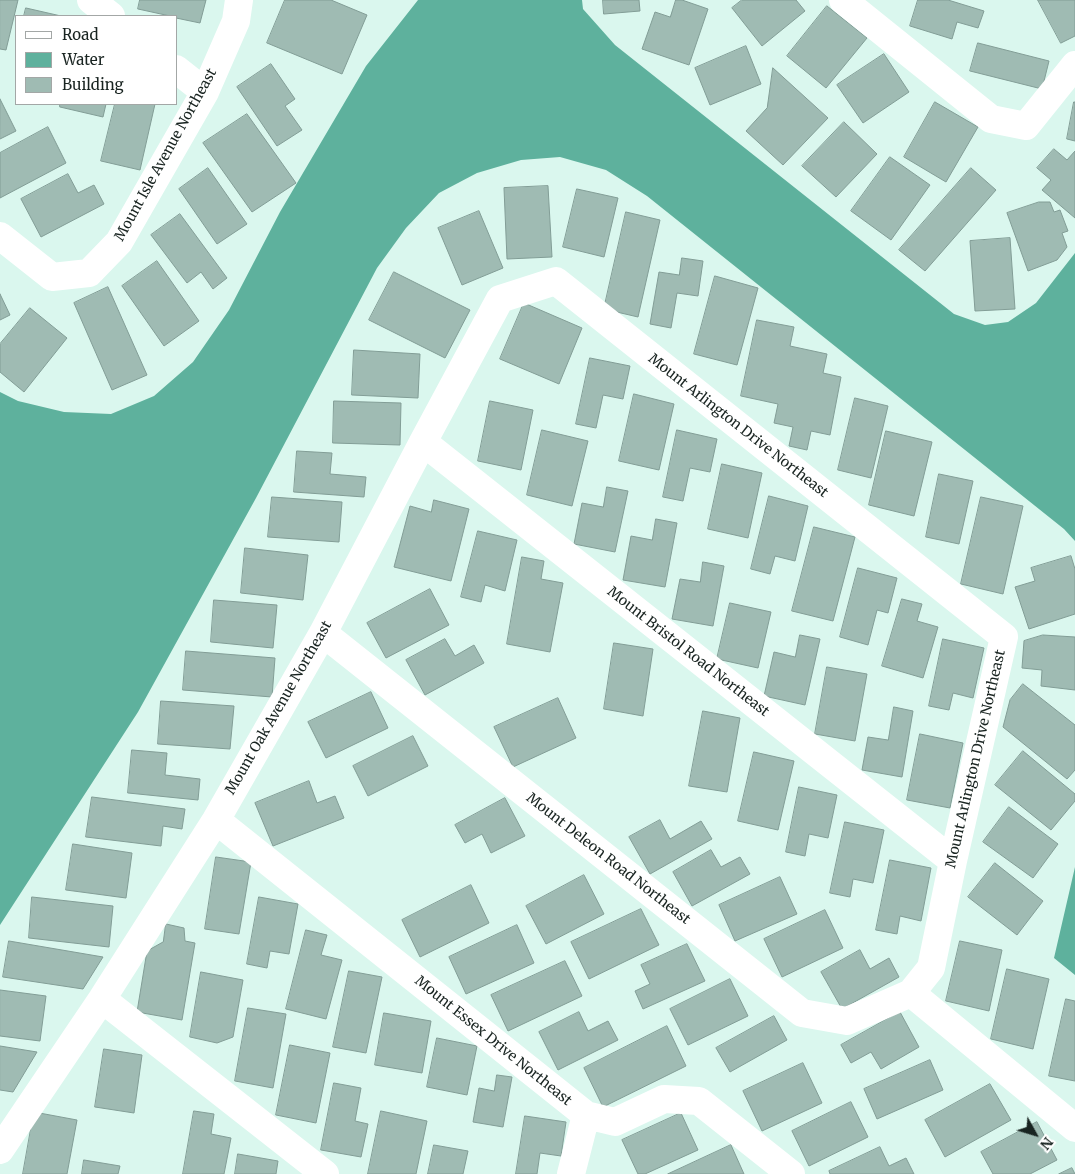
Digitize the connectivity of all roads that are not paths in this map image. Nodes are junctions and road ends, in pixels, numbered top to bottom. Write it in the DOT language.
graph roads {
  1 [pos="91,0"];
  2 [pos="239,0"];
  3 [pos="843,0"];
  4 [pos="111,15"];
  5 [pos="1075,65"];
  6 [pos="178,71"];
  7 [pos="205,92"];
  8 [pos="0,236"];
  9 [pos="556,281"];
  10 [pos="423,442"];
  11 [pos="323,633"];
  12 [pos="216,820"];
  13 [pos="953,861"];
  14 [pos="911,993"];
  15 [pos="102,999"];
  16 [pos="586,1115"];
  17 [pos="1075,1128"];
  18 [pos="0,1150"];
  19 [pos="325,1174"];
  20 [pos="571,1174"];
  21 [pos="791,1174"];
  1 -- 4 [label="street"];
  2 -- 7 [label="street, Mount Isle Avenue Northeast"];
  3 -- 5 [label="street"];
  6 -- 7 [label="street"];
  7 -- 8 [label="street, Mount Isle Avenue Northeast"];
  9 -- 10 [label="street, Mount Oak Avenue Northeast"];
  9 -- 13 [label="street, Mount Arlington Drive Northeast"];
  10 -- 11 [label="street, Mount Oak Avenue Northeast"];
  10 -- 13 [label="street, Mount Bristol Road Northeast"];
  11 -- 12 [label="street, Mount Oak Avenue Northeast"];
  11 -- 14 [label="street, Mount Deleon Road Northeast"];
  12 -- 15 [label="street, Mount Oak Avenue Northeast"];
  12 -- 16 [label="street, Mount Essex Drive Northeast"];
  13 -- 14 [label="street, Mount Arlington Drive Northeast"];
  14 -- 17 [label="street"];
  15 -- 18 [label="street, Mount Oak Avenue Northeast"];
  15 -- 19 [label="street"];
  16 -- 20 [label="street"];
  16 -- 21 [label="street, Mount Essex Drive Northeast"];
}
